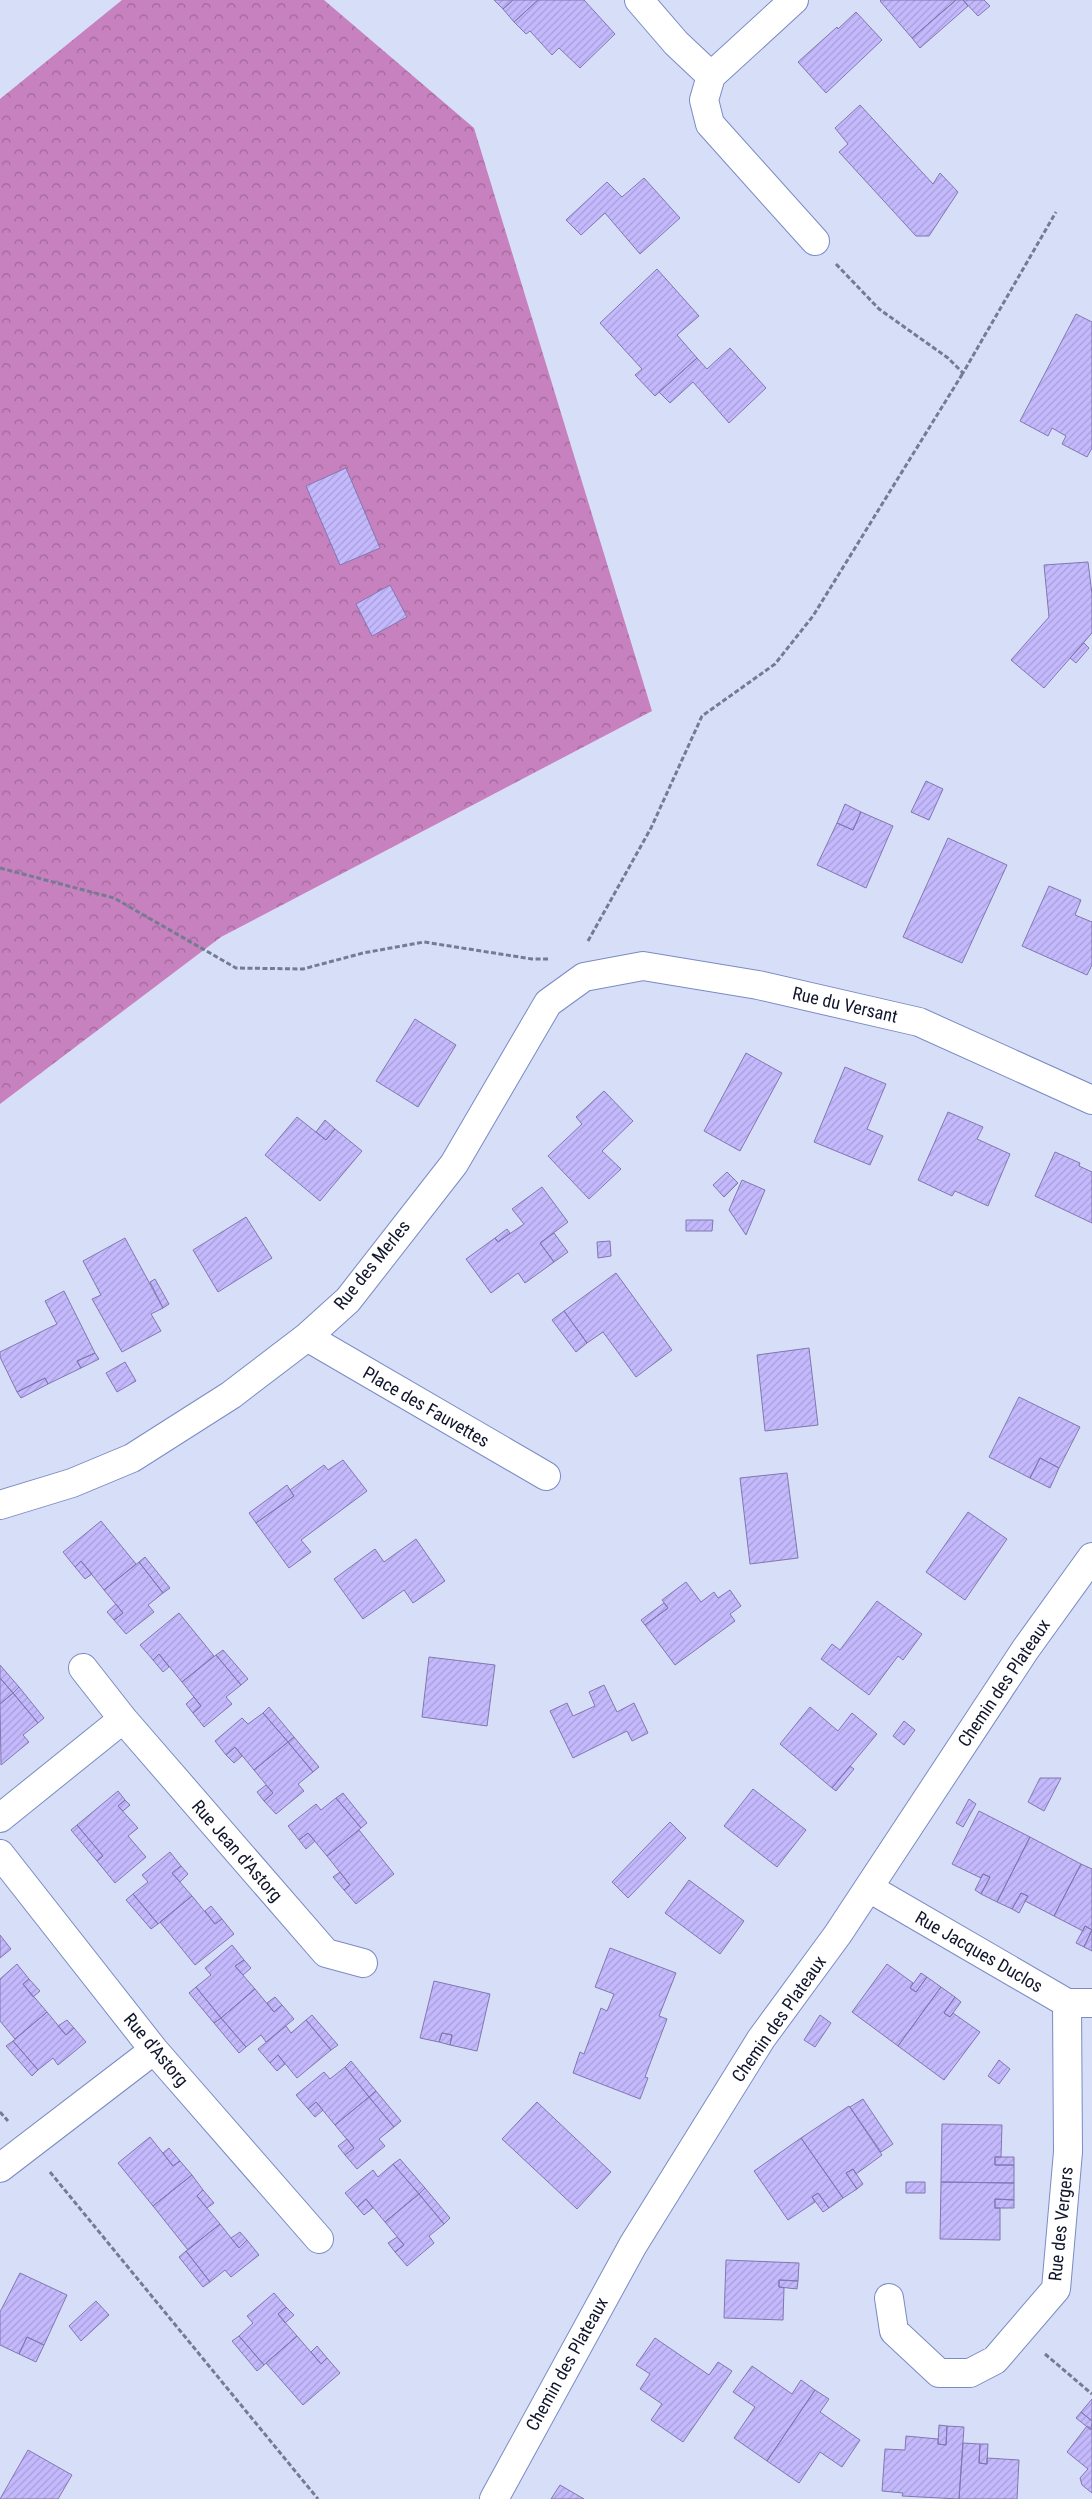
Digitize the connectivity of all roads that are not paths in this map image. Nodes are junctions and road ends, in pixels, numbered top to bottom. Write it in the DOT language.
graph roads {
  1 [pos="639,0"];
  2 [pos="794,0"];
  3 [pos="711,76"];
  4 [pos="815,241"];
  5 [pos="584,977"];
  6 [pos="1092,1100"];
  7 [pos="307,1337"];
  8 [pos="546,1476"];
  9 [pos="0,1505"];
  10 [pos="1092,1557"];
  11 [pos="83,1668"];
  12 [pos="123,1719"];
  13 [pos="0,1818"];
  14 [pos="0,1854"];
  15 [pos="869,1888"];
  16 [pos="363,1963"];
  17 [pos="1079,2003"];
  18 [pos="154,2050"];
  19 [pos="0,2168"];
  20 [pos="319,2239"];
  21 [pos="889,2298"];
  22 [pos="494,2499"];
  1 -- 3 [label="street"];
  2 -- 3 [label="street"];
  3 -- 4 [label="street"];
  5 -- 6 [label="street, Rue du Versant"];
  5 -- 7 [label="street, Rue des Merles"];
  7 -- 8 [label="street, Place des Fauvettes"];
  7 -- 9 [label="street, Rue des Merles"];
  10 -- 15 [label="street, Chemin des Plateaux"];
  11 -- 12 [label="street, Rue Jean d'Astorg"];
  12 -- 13 [label="street"];
  12 -- 16 [label="street, Rue Jean d'Astorg"];
  14 -- 18 [label="street, Rue d'Astorg"];
  15 -- 17 [label="street, Rue Jacques Duclos"];
  15 -- 22 [label="street, Chemin des Plateaux"];
  17 -- 21 [label="street, Rue des Vergers"];
  18 -- 19 [label="street"];
  18 -- 20 [label="street, Rue d'Astorg"];
}
